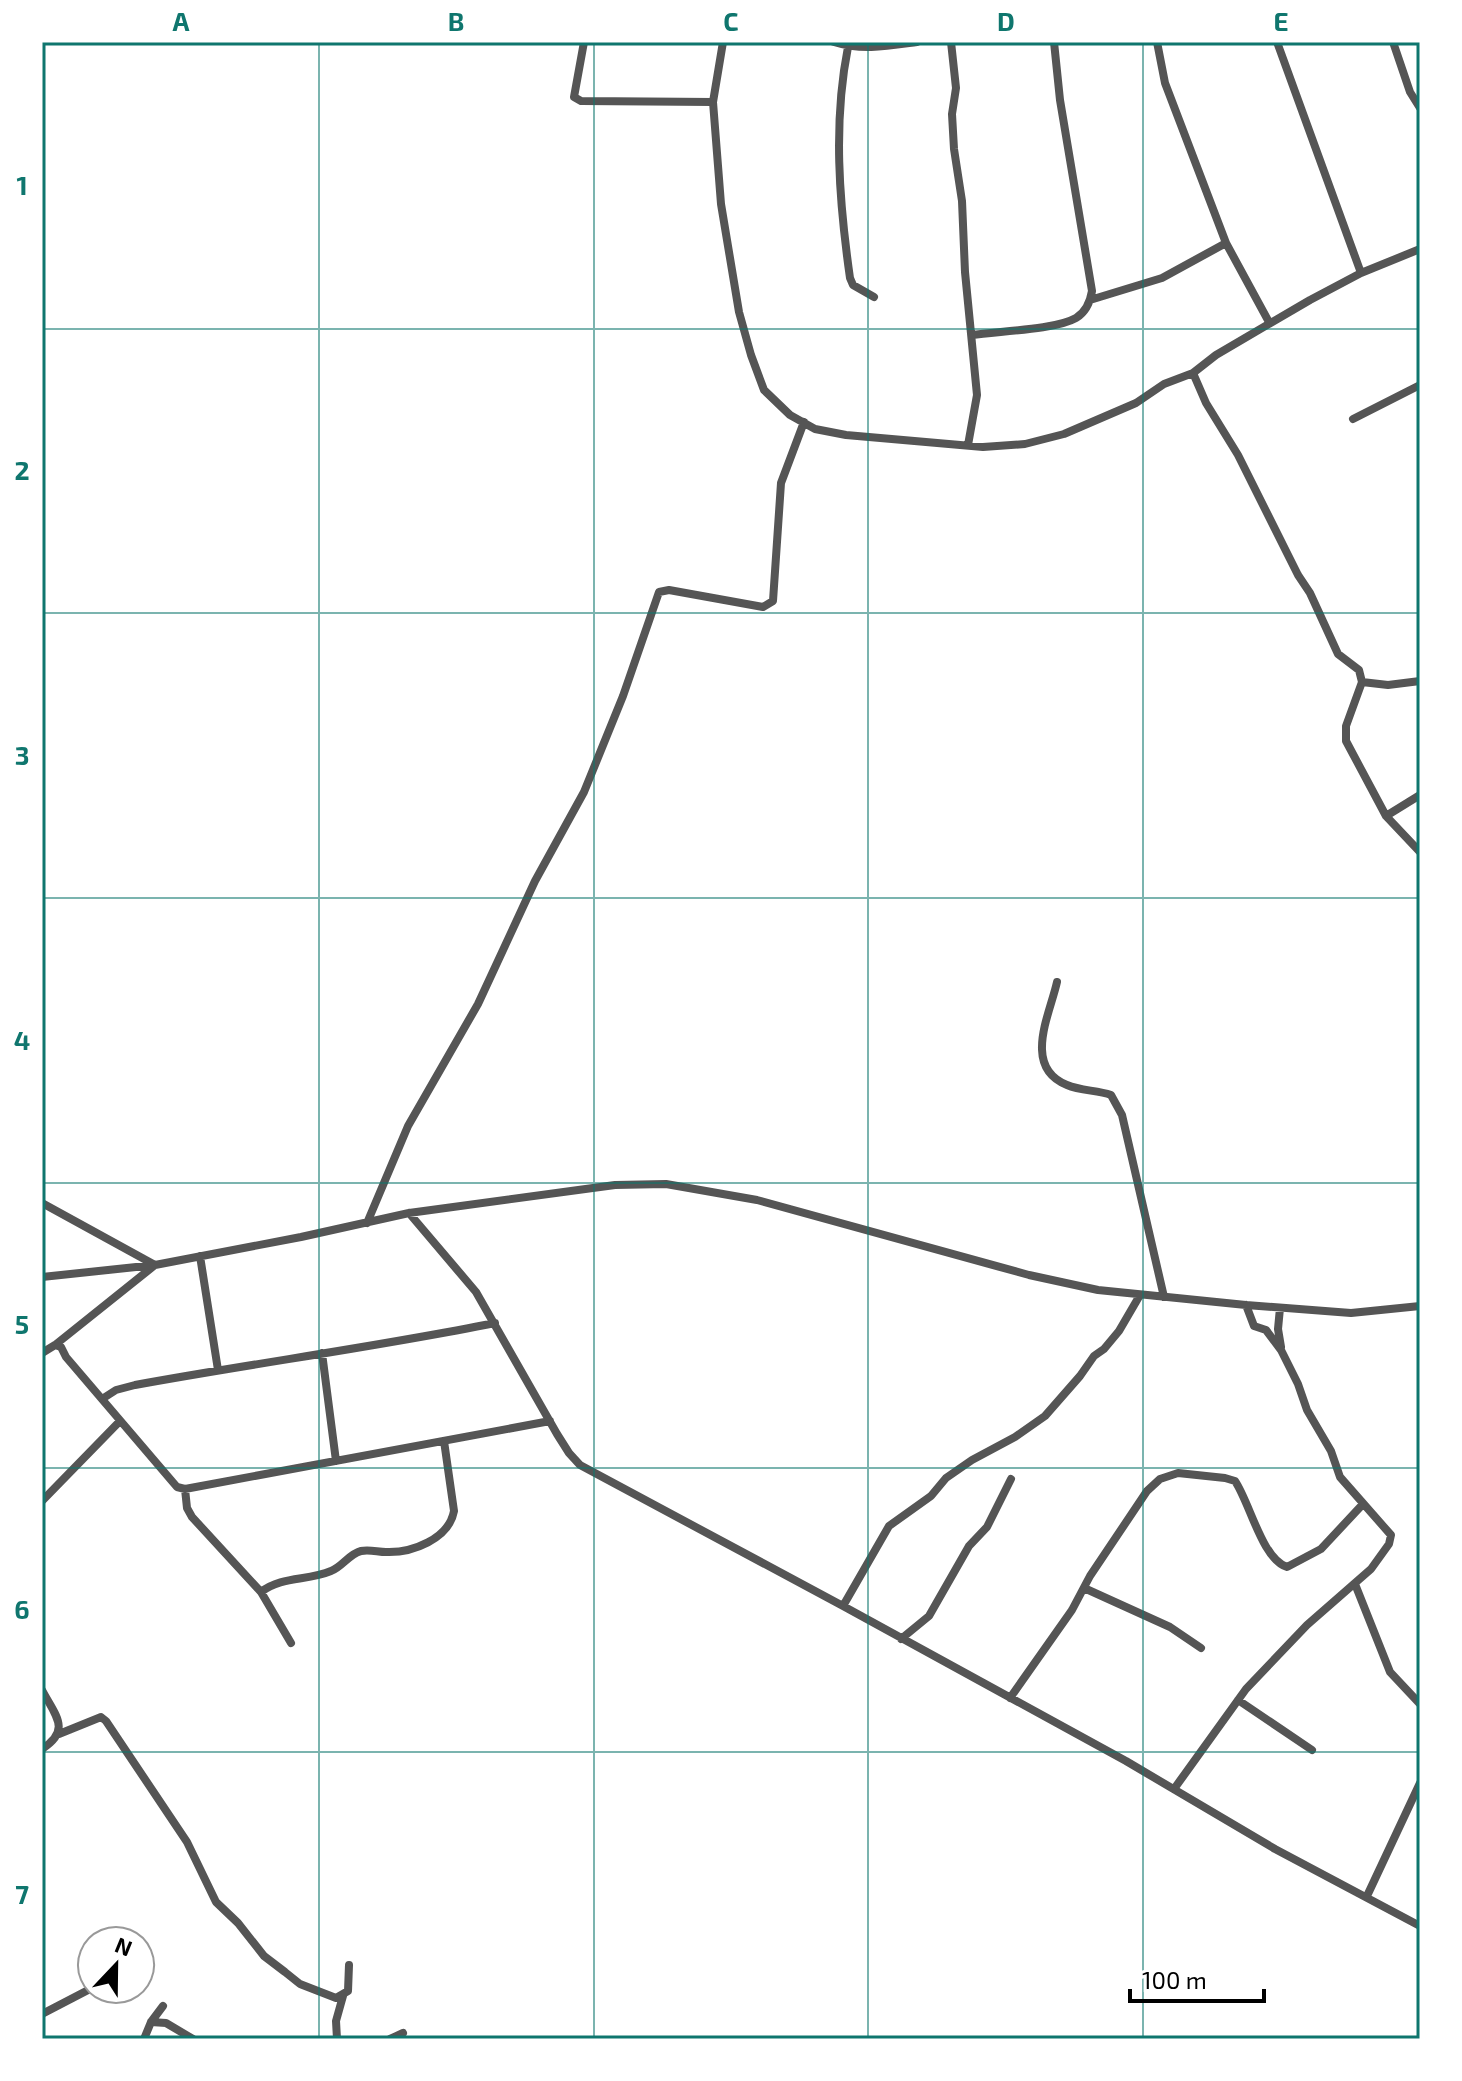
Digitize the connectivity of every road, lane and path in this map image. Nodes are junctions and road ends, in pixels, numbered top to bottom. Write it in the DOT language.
graph roads {
  1 [pos="584,42"];
  2 [pos="723,42"];
  3 [pos="834,42"];
  4 [pos="917,42"];
  5 [pos="951,42"];
  6 [pos="1054,42"];
  7 [pos="1157,42"];
  8 [pos="1277,42"];
  9 [pos="1393,42"];
  10 [pos="848,47"];
  11 [pos="713,102"];
  12 [pos="1420,108"];
  13 [pos="1226,243"];
  14 [pos="1420,249"];
  15 [pos="1361,273"];
  16 [pos="874,297"];
  17 [pos="1090,300"];
  18 [pos="1269,322"];
  19 [pos="972,335"];
  20 [pos="1193,373"];
  21 [pos="1420,385"];
  22 [pos="1353,419"];
  23 [pos="804,422"];
  24 [pos="968,445"];
  25 [pos="1420,681"];
  26 [pos="1362,682"];
  27 [pos="1420,795"];
  28 [pos="1386,816"];
  29 [pos="1420,852"];
  30 [pos="1057,982"];
  31 [pos="42,1203"];
  32 [pos="409,1213"];
  33 [pos="367,1223"];
  34 [pos="200,1256"];
  35 [pos="155,1265"];
  36 [pos="42,1277"];
  37 [pos="1140,1295"];
  38 [pos="1164,1297"];
  39 [pos="1246,1305"];
  40 [pos="1420,1306"];
  41 [pos="1280,1308"];
  42 [pos="495,1323"];
  43 [pos="55,1345"];
  44 [pos="1281,1350"];
  45 [pos="42,1353"];
  46 [pos="322,1353"];
  47 [pos="218,1370"];
  48 [pos="102,1399"];
  49 [pos="120,1421"];
  50 [pos="550,1421"];
  51 [pos="444,1441"];
  52 [pos="336,1461"];
  53 [pos="1011,1479"];
  54 [pos="185,1489"];
  55 [pos="42,1501"];
  56 [pos="1363,1504"];
  57 [pos="1355,1584"];
  58 [pos="1084,1588"];
  59 [pos="261,1592"];
  60 [pos="843,1606"];
  61 [pos="901,1639"];
  62 [pos="291,1643"];
  63 [pos="1201,1648"];
  64 [pos="42,1690"];
  65 [pos="1010,1698"];
  66 [pos="1238,1700"];
  67 [pos="1420,1704"];
  68 [pos="59,1734"];
  69 [pos="42,1749"];
  70 [pos="1312,1750"];
  71 [pos="1420,1783"];
  72 [pos="1174,1789"];
  73 [pos="1410,1801"];
  74 [pos="1420,1807"];
  75 [pos="1367,1896"];
  76 [pos="1420,1926"];
  77 [pos="349,1965"];
  78 [pos="76,1996"];
  79 [pos="343,1996"];
  80 [pos="163,2006"];
  81 [pos="42,2014"];
  82 [pos="151,2022"];
  83 [pos="403,2033"];
  84 [pos="144,2039"];
  85 [pos="193,2039"];
  86 [pos="337,2039"];
  87 [pos="390,2039"];
  1 -- 11 [label="street"];
  2 -- 11 [label="street"];
  3 -- 10 [label="street"];
  4 -- 10 [label="street"];
  5 -- 19 [label="street"];
  6 -- 17 [label="street"];
  7 -- 13 [label="street"];
  8 -- 15 [label="street"];
  9 -- 12 [label="street"];
  10 -- 16 [label="street"];
  11 -- 23 [label="street"];
  13 -- 17 [label="street"];
  13 -- 18 [label="street"];
  14 -- 15 [label="street"];
  15 -- 18 [label="street"];
  17 -- 19 [label="street"];
  18 -- 20 [label="street"];
  19 -- 24 [label="street"];
  20 -- 24 [label="street"];
  20 -- 26 [label="street"];
  21 -- 22 [label="street"];
  23 -- 24 [label="street"];
  23 -- 33 [label="street"];
  25 -- 26 [label="street"];
  26 -- 28 [label="street"];
  27 -- 28 [label="street"];
  28 -- 29 [label="street"];
  30 -- 38 [label="street"];
  31 -- 35 [label="street"];
  32 -- 33 [label="street"];
  32 -- 37 [label="street"];
  32 -- 42 [label="street"];
  33 -- 34 [label="street"];
  34 -- 35 [label="street"];
  34 -- 47 [label="street"];
  35 -- 36 [label="street"];
  35 -- 43 [label="street"];
  37 -- 38 [label="street"];
  37 -- 60 [label="street"];
  38 -- 39 [label="street"];
  39 -- 41 [label="street"];
  39 -- 44 [label="street"];
  40 -- 41 [label="street"];
  41 -- 44 [label="street"];
  42 -- 46 [label="street"];
  42 -- 50 [label="street"];
  43 -- 45 [label="street"];
  43 -- 48 [label="street"];
  44 -- 56 [label="street"];
  46 -- 47 [label="street"];
  46 -- 52 [label="street"];
  47 -- 48 [label="street"];
  48 -- 49 [label="street"];
  49 -- 54 [label="street"];
  49 -- 55 [label="street"];
  50 -- 51 [label="street"];
  50 -- 60 [label="street"];
  51 -- 52 [label="street"];
  51 -- 59 [label="street"];
  52 -- 54 [label="street"];
  53 -- 61 [label="street"];
  54 -- 59 [label="street"];
  56 -- 57 [label="street"];
  56 -- 58 [label="street"];
  57 -- 66 [label="street"];
  57 -- 67 [label="street"];
  58 -- 63 [label="street"];
  58 -- 65 [label="street"];
  59 -- 62 [label="street"];
  60 -- 61 [label="street"];
  61 -- 65 [label="street"];
  64 -- 68 [label="street"];
  65 -- 72 [label="street"];
  66 -- 70 [label="street"];
  66 -- 72 [label="street"];
  68 -- 69 [label="street"];
  68 -- 79 [label="street"];
  71 -- 73 [label="street"];
  72 -- 75 [label="street"];
  73 -- 74 [label="street"];
  73 -- 75 [label="street"];
  75 -- 76 [label="street"];
  77 -- 79 [label="street"];
  78 -- 81 [label="street"];
  79 -- 86 [label="street"];
  80 -- 82 [label="street"];
  82 -- 84 [label="street"];
  82 -- 85 [label="street"];
  83 -- 87 [label="street"];
}
